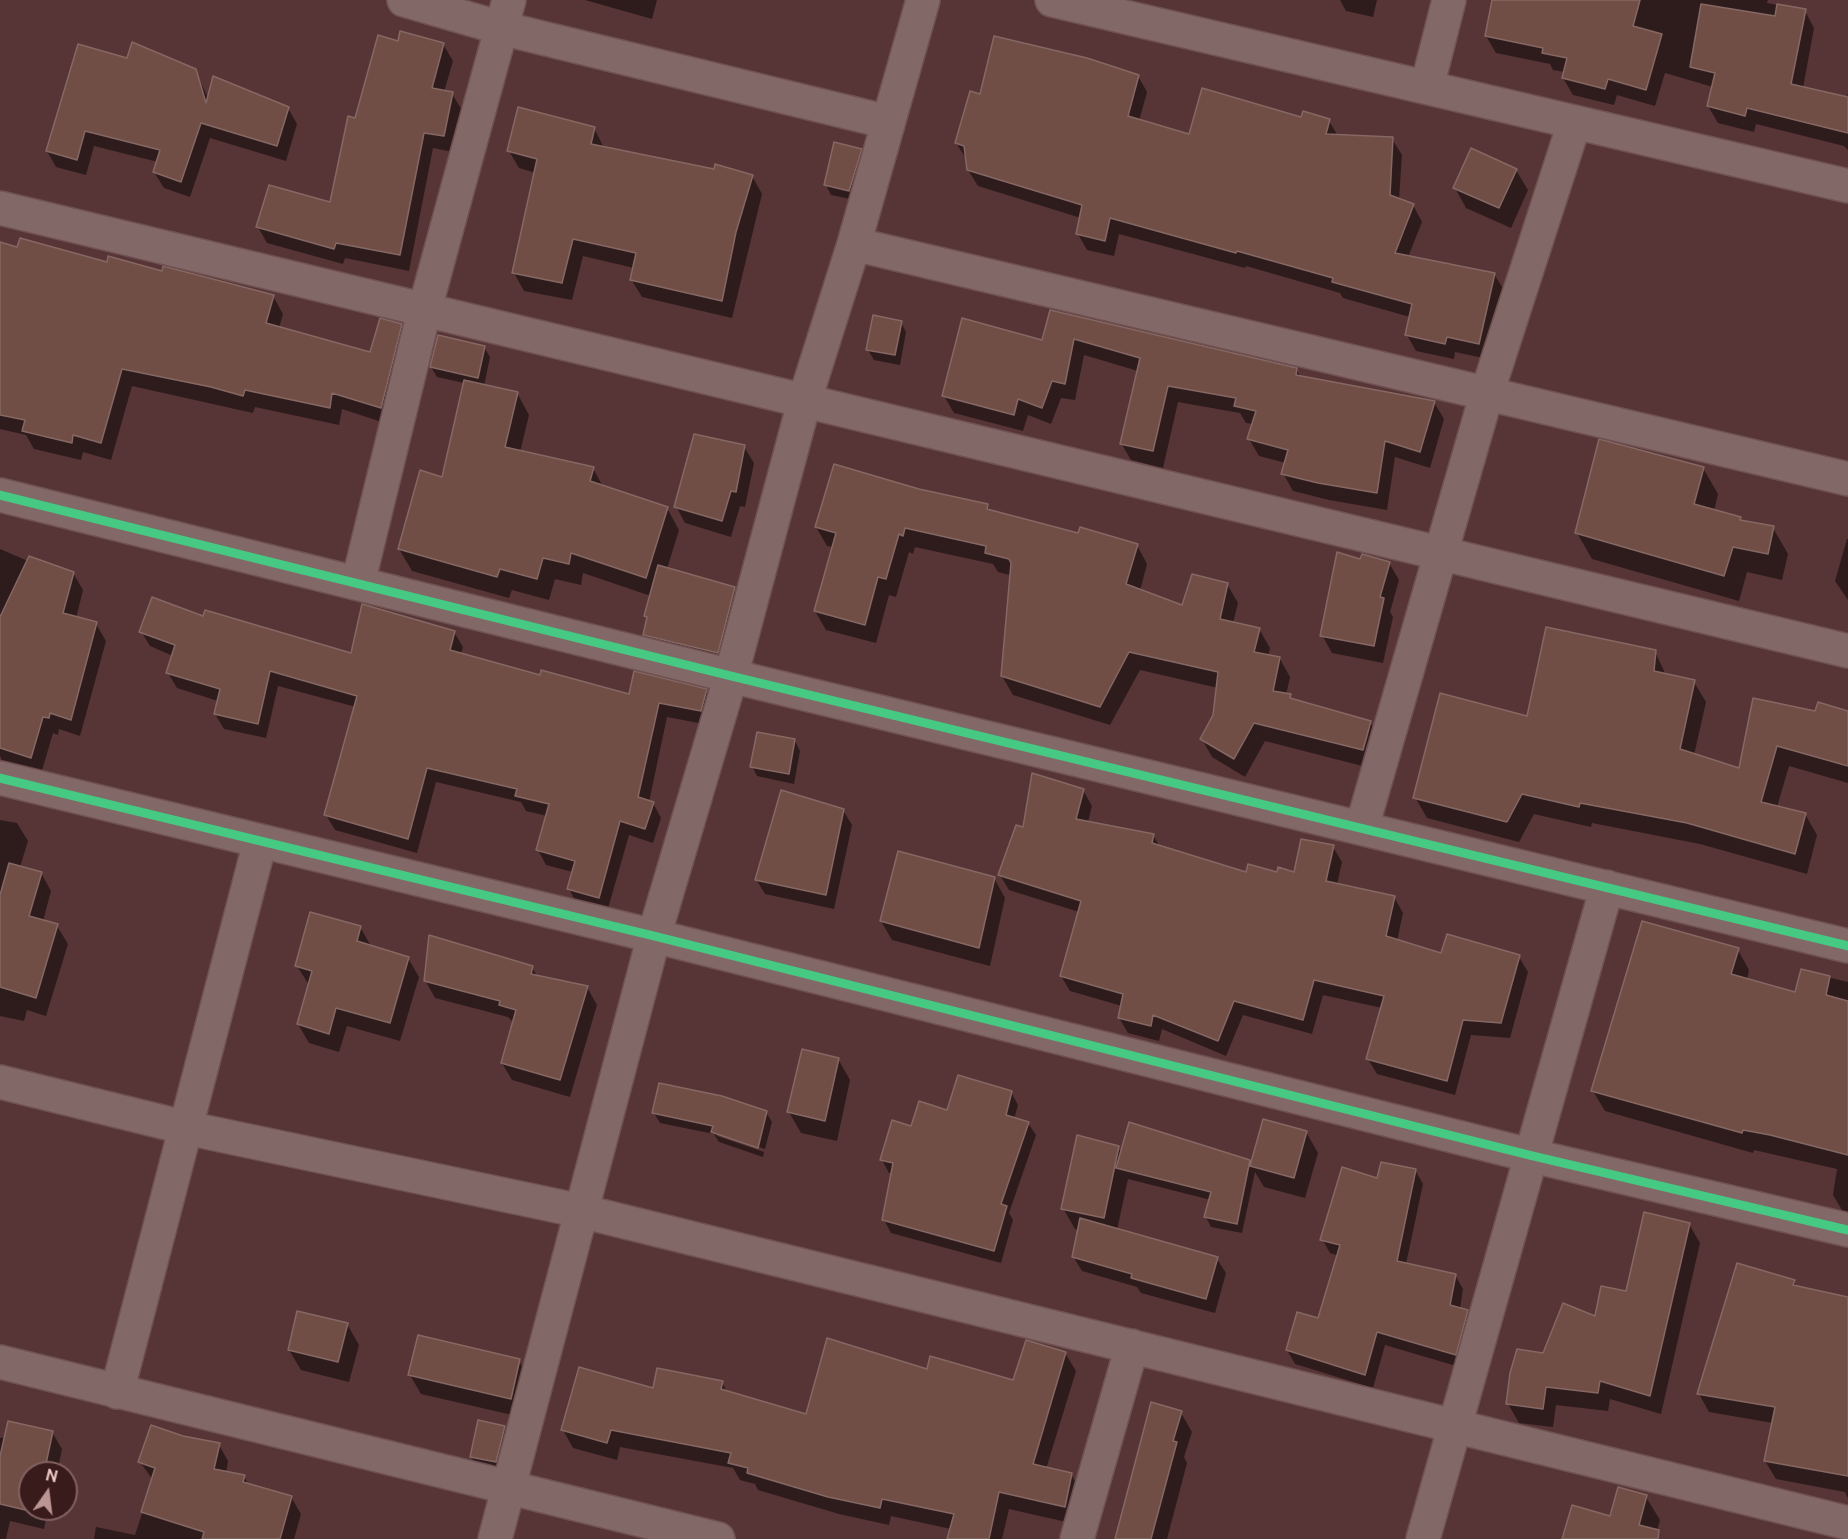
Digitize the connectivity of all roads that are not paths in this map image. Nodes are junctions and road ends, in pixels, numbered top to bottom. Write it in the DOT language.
graph roads {
  1 [pos="404,0"];
  2 [pos="923,0"];
  3 [pos="1052,0"];
  4 [pos="1449,0"];
  5 [pos="505,14"];
  6 [pos="1427,87"];
  7 [pos="888,122"];
  8 [pos="1574,124"];
  9 [pos="1848,186"];
  10 [pos="0,208"];
  11 [pos="854,244"];
  12 [pos="424,312"];
  13 [pos="1487,393"];
  14 [pos="805,399"];
  15 [pos="1848,479"];
  16 [pos="0,495"];
  17 [pos="1440,552"];
  18 [pos="358,583"];
  19 [pos="1848,651"];
  20 [pos="731,676"];
  21 [pos="0,778"];
  22 [pos="1362,827"];
  23 [pos="260,842"];
  24 [pos="1607,887"];
  25 [pos="654,936"];
  26 [pos="1848,946"];
  27 [pos="0,1082"];
  28 [pos="187,1128"];
  29 [pos="1533,1156"];
  30 [pos="581,1211"];
  31 [pos="1848,1230"];
  32 [pos="1132,1346"];
  33 [pos="0,1362"];
  34 [pos="117,1392"];
  35 [pos="1454,1425"];
  36 [pos="508,1488"];
  37 [pos="1848,1523"];
  38 [pos="495,1539"];
  39 [pos="718,1539"];
  40 [pos="1077,1539"];
  41 [pos="1423,1539"];
  1 -- 5 [label="street"];
  2 -- 7 [label="street"];
  3 -- 6 [label="street"];
  4 -- 6 [label="street"];
  5 -- 7 [label="street"];
  5 -- 12 [label="street"];
  6 -- 8 [label="street"];
  7 -- 11 [label="street"];
  8 -- 9 [label="street"];
  8 -- 13 [label="street"];
  10 -- 12 [label="street"];
  11 -- 13 [label="street"];
  11 -- 14 [label="street"];
  12 -- 14 [label="street"];
  12 -- 18 [label="street"];
  13 -- 15 [label="street"];
  13 -- 17 [label="street"];
  14 -- 17 [label="street"];
  14 -- 20 [label="street"];
  16 -- 18 [label="street"];
  17 -- 19 [label="street"];
  17 -- 22 [label="street"];
  18 -- 20 [label="street"];
  20 -- 22 [label="street"];
  20 -- 25 [label="street"];
  21 -- 23 [label="street"];
  22 -- 24 [label="street"];
  23 -- 25 [label="street"];
  23 -- 28 [label="street"];
  24 -- 26 [label="street"];
  24 -- 29 [label="street"];
  25 -- 29 [label="street"];
  25 -- 30 [label="street"];
  27 -- 28 [label="street"];
  28 -- 30 [label="street"];
  28 -- 34 [label="street"];
  29 -- 31 [label="street"];
  29 -- 35 [label="street"];
  30 -- 32 [label="street"];
  30 -- 36 [label="street"];
  32 -- 35 [label="street"];
  32 -- 40 [label="street"];
  33 -- 34 [label="street"];
  34 -- 36 [label="street"];
  35 -- 37 [label="street"];
  35 -- 41 [label="street"];
  36 -- 38 [label="street"];
  36 -- 39 [label="street"];
}
